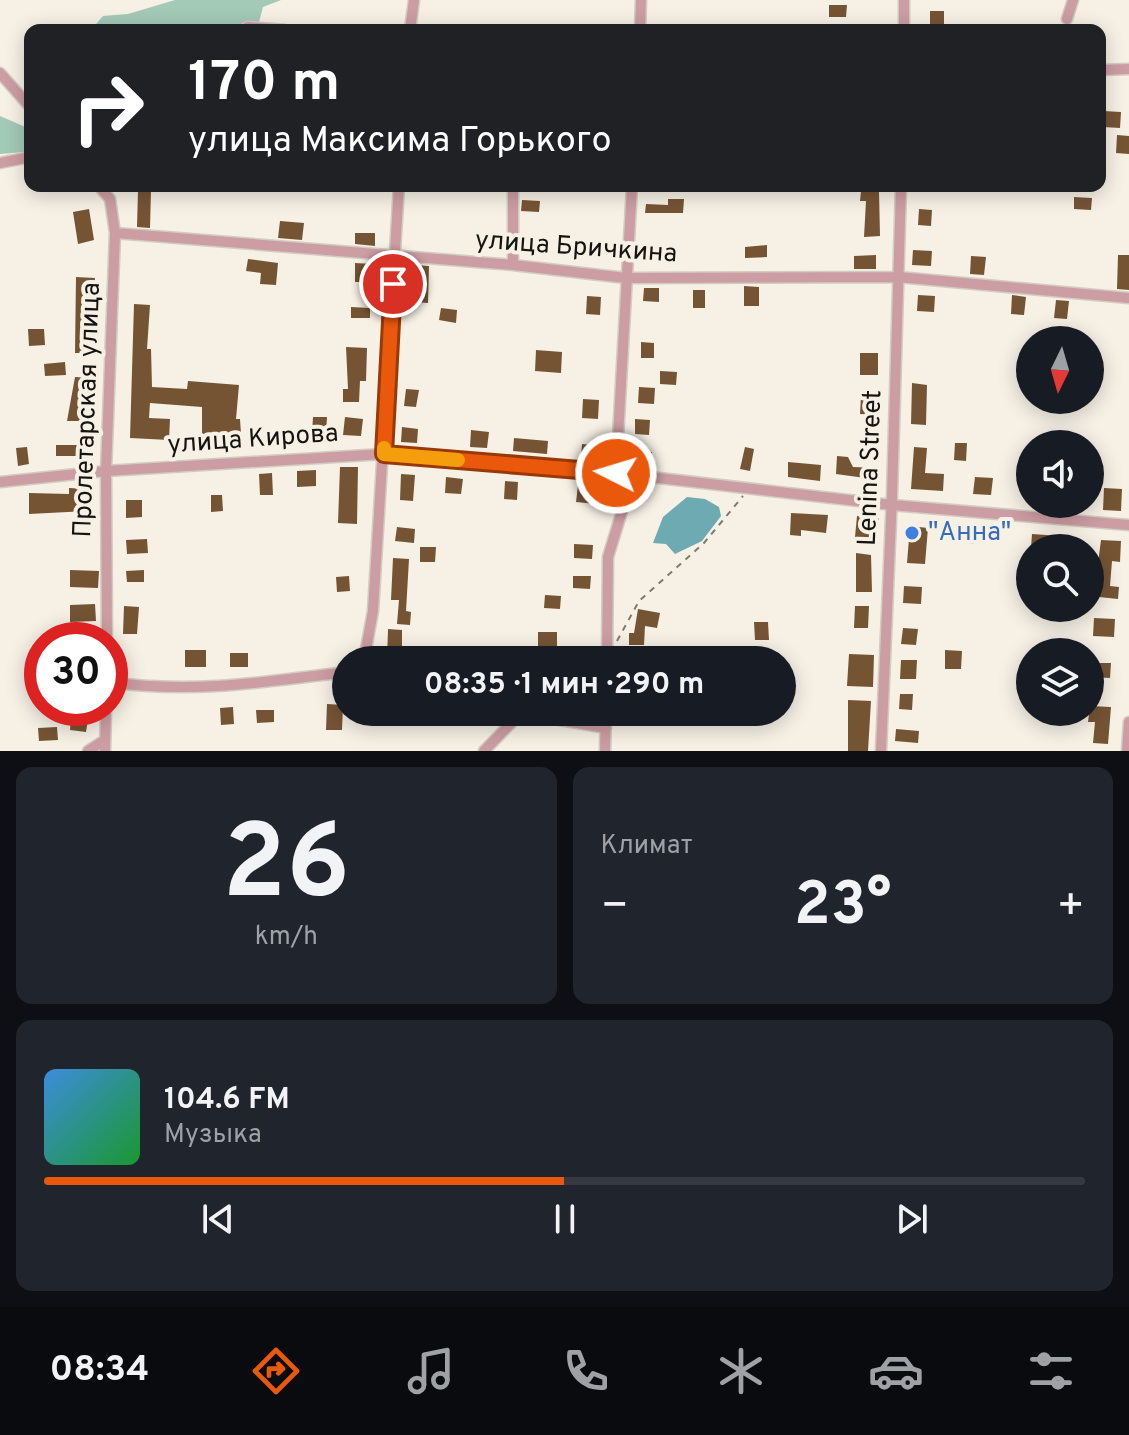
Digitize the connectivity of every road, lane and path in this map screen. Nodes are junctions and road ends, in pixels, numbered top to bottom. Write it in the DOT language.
graph roads {
  1 [pos="414,0"];
  2 [pos="641,0"];
  3 [pos="904,0"];
  4 [pos="1073,0"];
  5 [pos="1067,19"];
  6 [pos="411,24"];
  7 [pos="640,24"];
  8 [pos="904,24"];
  9 [pos="1128,68"];
  10 [pos="1106,70"];
  11 [pos="0,73"];
  12 [pos="24,100"];
  13 [pos="24,158"];
  14 [pos="0,163"];
  15 [pos="104,192"];
  16 [pos="399,192"];
  17 [pos="513,192"];
  18 [pos="632,192"];
  19 [pos="901,192"];
  20 [pos="115,233"];
  21 [pos="394,256"];
  22 [pos="513,265"];
  23 [pos="898,277"];
  24 [pos="626,278"];
  25 [pos="1129,298"];
  26 [pos="384,454"];
  27 [pos="106,471"];
  28 [pos="616,473"];
  29 [pos="0,482"];
  30 [pos="747,488"];
  31 [pos="892,505"];
  32 [pos="1129,525"];
  33 [pos="107,622"];
  34 [pos="367,646"];
  35 [pos="607,646"];
  36 [pos="615,646"];
  37 [pos="332,674"];
  38 [pos="128,685"];
  39 [pos="1129,722"];
  40 [pos="106,726"];
  41 [pos="508,726"];
  42 [pos="595,726"];
  43 [pos="606,728"];
  44 [pos="105,746"];
  45 [pos="88,751"];
  46 [pos="484,751"];
  47 [pos="605,751"];
  48 [pos="881,751"];
  49 [pos="1127,751"];
  1 -- 6 [label="street"];
  2 -- 7 [label="street"];
  3 -- 8 [label="street"];
  4 -- 5 [label="street"];
  9 -- 10 [label="street"];
  11 -- 12 [label="street"];
  13 -- 14 [label="street"];
  15 -- 20 [label="street, Пролетарская улица"];
  16 -- 21 [label="street"];
  17 -- 22 [label="street"];
  18 -- 24 [label="street"];
  19 -- 23 [label="street, Lenina Street"];
  20 -- 21 [label="street, улица Бричкина"];
  20 -- 27 [label="street, Пролетарская улица"];
  21 -- 22 [label="street, улица Бричкина"];
  21 -- 26 [label="street"];
  22 -- 24 [label="street, улица Бричкина"];
  23 -- 24 [label="street, улица Бричкина"];
  23 -- 25 [label="street, улица Бричкина"];
  23 -- 31 [label="street, Lenina Street"];
  24 -- 28 [label="street"];
  26 -- 27 [label="street, улица Кирова"];
  26 -- 28 [label="street, улица Кирова"];
  26 -- 34 [label="street"];
  27 -- 29 [label="street, улица Кирова"];
  27 -- 33 [label="street, Пролетарская улица"];
  28 -- 30 [label="street, улица Кирова"];
  28 -- 35 [label="street"];
  30 -- 31 [label="street, улица Кирова"];
  30 -- 36 [label="path"];
  31 -- 32 [label="street, улица Кирова"];
  31 -- 48 [label="street, Lenina Street"];
  37 -- 38 [label="street"];
  39 -- 49 [label="street"];
  40 -- 44 [label="street"];
  41 -- 46 [label="street"];
  42 -- 43 [label="street"];
  43 -- 47 [label="street"];
  44 -- 45 [label="street"];
}
